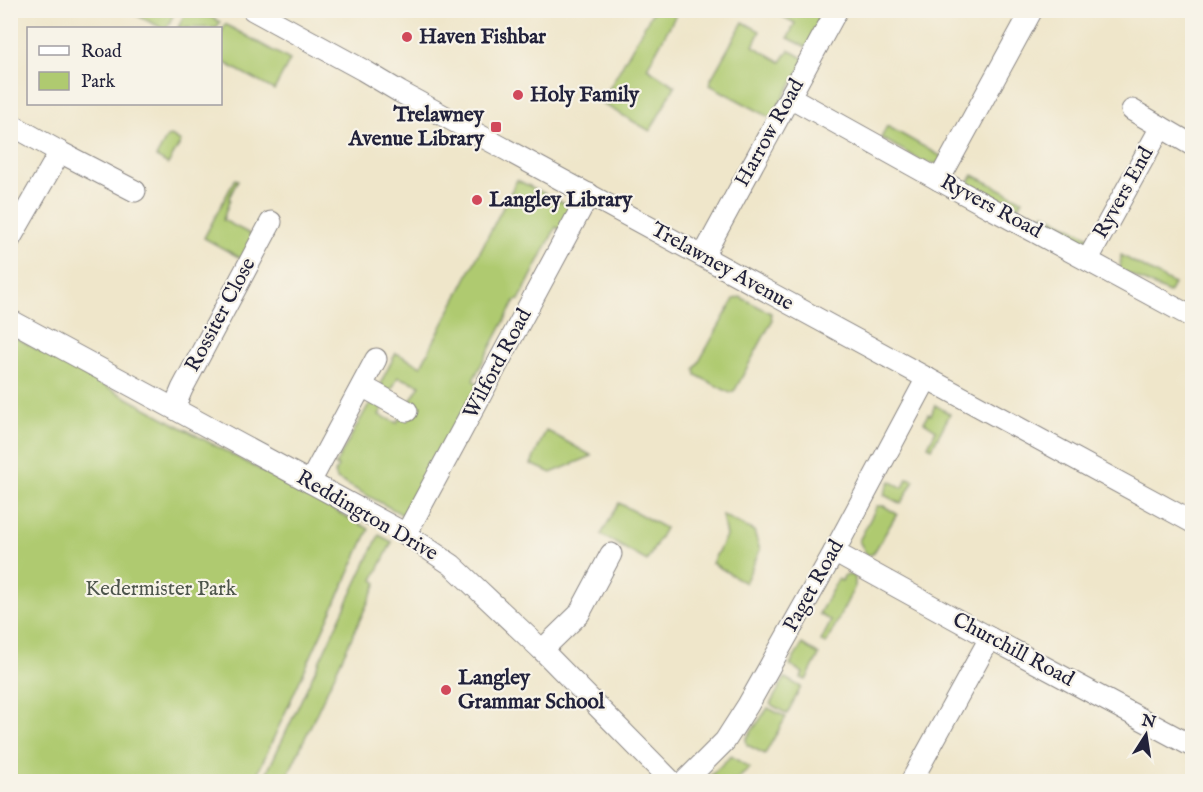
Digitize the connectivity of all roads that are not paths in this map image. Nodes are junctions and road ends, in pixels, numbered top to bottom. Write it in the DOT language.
graph roads {
  1 [pos="253,10"];
  2 [pos="837,10"];
  3 [pos="1032,10"];
  4 [pos="790,97"];
  5 [pos="1132,110"];
  6 [pos="10,124"];
  7 [pos="1161,127"];
  8 [pos="1192,146"];
  9 [pos="60,152"];
  10 [pos="939,180"];
  11 [pos="135,191"];
  12 [pos="589,194"];
  13 [pos="271,222"];
  14 [pos="10,238"];
  15 [pos="703,256"];
  16 [pos="1088,259"];
  17 [pos="1192,317"];
  18 [pos="10,320"];
  19 [pos="376,359"];
  20 [pos="927,378"];
  21 [pos="362,386"];
  22 [pos="174,408"];
  23 [pos="407,411"];
  24 [pos="310,482"];
  25 [pos="1192,522"];
  26 [pos="406,534"];
  27 [pos="834,552"];
  28 [pos="611,555"];
  29 [pos="990,638"];
  30 [pos="542,650"];
  31 [pos="1192,746"];
  32 [pos="672,782"];
  33 [pos="684,782"];
  34 [pos="914,782"];
  1 -- 12 [label="street, Trelawney Avenue"];
  2 -- 4 [label="street, Harrow Road"];
  3 -- 10 [label="street"];
  4 -- 10 [label="street, Ryvers Road"];
  4 -- 15 [label="street, Harrow Road"];
  5 -- 7 [label="street, Ryvers End"];
  6 -- 9 [label="street"];
  7 -- 8 [label="street, Ryvers End"];
  7 -- 16 [label="street, Ryvers End"];
  9 -- 11 [label="street"];
  9 -- 14 [label="street"];
  10 -- 16 [label="street, Ryvers Road"];
  12 -- 15 [label="street, Trelawney Avenue"];
  12 -- 26 [label="street, Wilford Road"];
  13 -- 22 [label="street, Rossiter Close"];
  15 -- 20 [label="street, Trelawney Avenue"];
  16 -- 17 [label="street, Ryvers Road"];
  18 -- 22 [label="street, Reddington Drive"];
  19 -- 21 [label="street"];
  20 -- 25 [label="street, Trelawney Avenue"];
  20 -- 27 [label="street, Paget Road"];
  21 -- 23 [label="street"];
  21 -- 24 [label="street"];
  22 -- 24 [label="street, Reddington Drive"];
  24 -- 26 [label="street, Reddington Drive"];
  26 -- 30 [label="street, Reddington Drive"];
  27 -- 29 [label="street, Churchill Road"];
  27 -- 33 [label="street, Paget Road"];
  28 -- 30 [label="street"];
  29 -- 31 [label="street, Churchill Road"];
  29 -- 34 [label="street"];
  30 -- 32 [label="street, Reddington Drive"];
}
